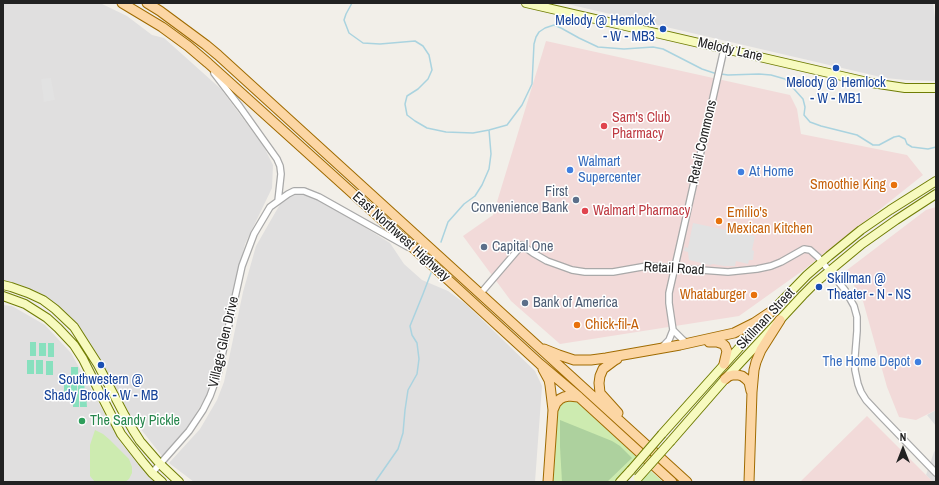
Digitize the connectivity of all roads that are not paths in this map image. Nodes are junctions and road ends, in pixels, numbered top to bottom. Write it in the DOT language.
graph roads {
  1 [pos="122,3"];
  2 [pos="147,3"];
  3 [pos="526,3"];
  4 [pos="724,49"];
  5 [pos="208,63"];
  6 [pos="217,70"];
  7 [pos="936,88"];
  8 [pos="259,92"];
  9 [pos="936,181"];
  10 [pos="936,194"];
  11 [pos="278,201"];
  12 [pos="890,210"];
  13 [pos="896,220"];
  14 [pos="421,255"];
  15 [pos="822,262"];
  16 [pos="674,268"];
  17 [pos="829,271"];
  18 [pos="450,281"];
  19 [pos="3,286"];
  20 [pos="480,294"];
  21 [pos="3,296"];
  22 [pos="772,311"];
  23 [pos="780,320"];
  24 [pos="673,330"];
  25 [pos="687,343"];
  26 [pos="539,347"];
  27 [pos="660,348"];
  28 [pos="540,364"];
  29 [pos="724,364"];
  30 [pos="725,379"];
  31 [pos="752,392"];
  32 [pos="578,397"];
  33 [pos="553,410"];
  34 [pos="627,428"];
  35 [pos="160,464"];
  36 [pos="152,473"];
  37 [pos="936,473"];
  38 [pos="637,480"];
  39 [pos="162,482"];
  40 [pos="179,482"];
  41 [pos="548,482"];
  42 [pos="620,482"];
  43 [pos="672,482"];
  44 [pos="687,482"];
  45 [pos="749,482"];
  1 -- 5 [label="main road, East Northwest Highway"];
  2 -- 8 [label="main road, East Northwest Highway"];
  3 -- 4 [label="street, Melody Lane"];
  4 -- 7 [label="street, Melody Lane"];
  4 -- 16 [label="street, Retail Commons"];
  5 -- 6 [label="main road, East Northwest Highway"];
  5 -- 11 [label="street"];
  6 -- 8 [label="main road"];
  6 -- 14 [label="main road, East Northwest Highway"];
  8 -- 20 [label="main road, East Northwest Highway"];
  9 -- 12 [label="street, Skillman Street"];
  10 -- 13 [label="street, Skillman Street"];
  11 -- 14 [label="street, Village Glen Drive"];
  11 -- 35 [label="street, Village Glen Drive"];
  12 -- 13 [label="street"];
  12 -- 15 [label="street, Skillman Street"];
  13 -- 17 [label="street, Skillman Street"];
  14 -- 18 [label="main road, East Northwest Highway"];
  15 -- 16 [label="street, Retail Road"];
  15 -- 17 [label="street"];
  15 -- 22 [label="street, Skillman Street"];
  16 -- 20 [label="street, Retail Road"];
  16 -- 24 [label="street, Retail Commons"];
  17 -- 23 [label="street, Skillman Street"];
  17 -- 37 [label="street"];
  18 -- 20 [label="main road"];
  18 -- 28 [label="main road, East Northwest Highway"];
  19 -- 35 [label="street"];
  20 -- 26 [label="main road, East Northwest Highway"];
  21 -- 36 [label="street"];
  22 -- 25 [label="main road"];
  22 -- 29 [label="street, Skillman Street"];
  23 -- 30 [label="street, Skillman Street"];
  23 -- 31 [label="main road"];
  24 -- 25 [label="street"];
  24 -- 27 [label="street"];
  25 -- 27 [label="main road"];
  26 -- 27 [label="main road"];
  26 -- 34 [label="main road, East Northwest Highway"];
  28 -- 32 [label="main road, East Northwest Highway"];
  28 -- 33 [label="main road"];
  29 -- 34 [label="main road"];
  29 -- 42 [label="street, Skillman Street, bridge"];
  30 -- 31 [label="main road"];
  30 -- 38 [label="street, Skillman Street, bridge"];
  31 -- 45 [label="main road"];
  32 -- 33 [label="main road"];
  32 -- 43 [label="main road, East Northwest Highway"];
  33 -- 41 [label="main road"];
  34 -- 44 [label="main road, East Northwest Highway"];
  35 -- 36 [label="street, Village Glen Drive"];
  35 -- 40 [label="street"];
  36 -- 39 [label="street"];
}
